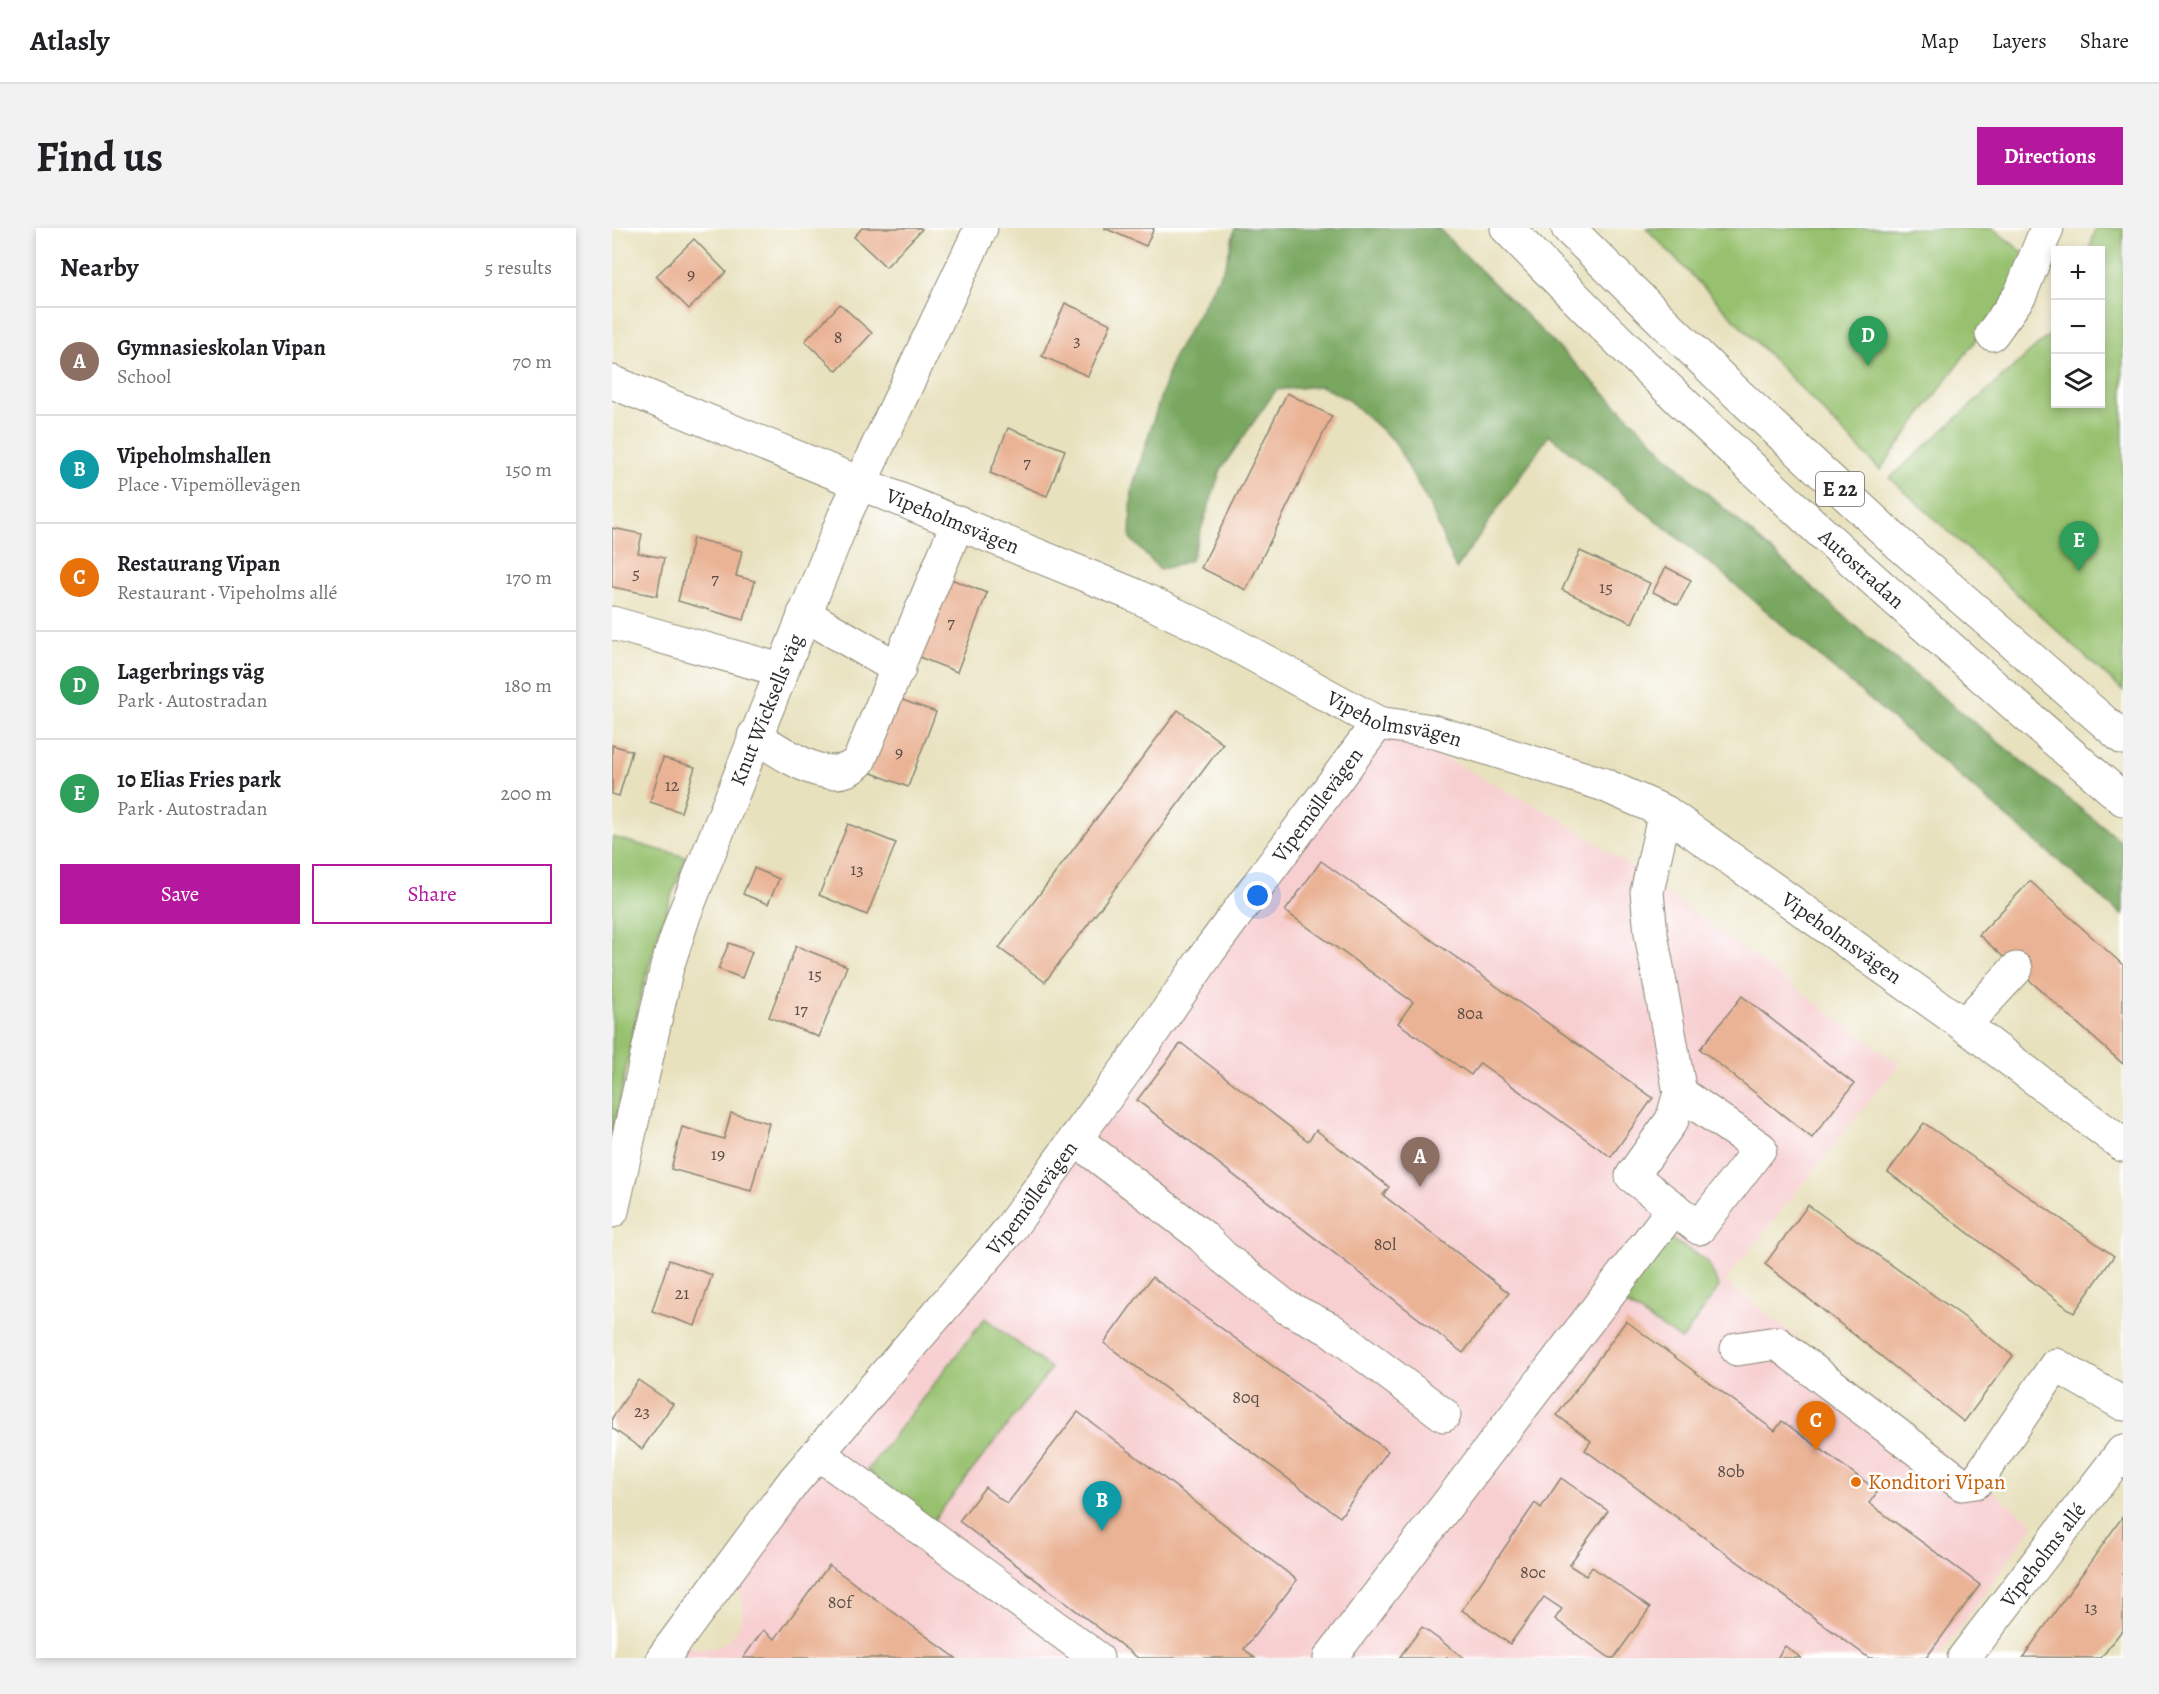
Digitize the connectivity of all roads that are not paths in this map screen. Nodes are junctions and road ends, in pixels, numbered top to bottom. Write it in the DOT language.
graph roads {
  1 [pos="981,228"];
  2 [pos="1507,228"];
  3 [pos="1568,228"];
  4 [pos="2047,228"];
  5 [pos="1992,334"];
  6 [pos="612,382"];
  7 [pos="860,484"];
  8 [pos="958,522"];
  9 [pos="804,614"];
  10 [pos="612,623"];
  11 [pos="899,669"];
  12 [pos="781,670"];
  13 [pos="1378,723"];
  14 [pos="754,736"];
  15 [pos="2123,738"];
  16 [pos="2123,799"];
  17 [pos="1665,812"];
  18 [pos="2016,969"];
  19 [pos="1964,1025"];
  20 [pos="1680,1093"];
  21 [pos="1075,1139"];
  22 [pos="2123,1145"];
  23 [pos="1674,1208"];
  24 [pos="612,1211"];
  25 [pos="1737,1349"];
  26 [pos="2123,1404"];
  27 [pos="1444,1415"];
  28 [pos="2123,1451"];
  29 [pos="818,1453"];
  30 [pos="663,1658"];
  31 [pos="1097,1658"];
  32 [pos="1330,1658"];
  33 [pos="1965,1658"];
  1 -- 7 [label="main road, Knut Wicksells väg"];
  2 -- 16 [label="main road, Autostradan / E 22"];
  3 -- 15 [label="main road, Autostradan / E 22"];
  4 -- 5 [label="main road"];
  6 -- 7 [label="main road, Vipeholmsvägen"];
  7 -- 8 [label="main road, Vipeholmsvägen"];
  7 -- 9 [label="main road, Knut Wicksells väg"];
  8 -- 11 [label="main road"];
  8 -- 13 [label="main road, Vipeholmsvägen"];
  9 -- 11 [label="main road"];
  9 -- 12 [label="main road, Knut Wicksells väg"];
  10 -- 12 [label="main road"];
  11 -- 14 [label="main road"];
  12 -- 14 [label="main road, Knut Wicksells väg"];
  13 -- 17 [label="main road, Vipeholmsvägen"];
  13 -- 21 [label="main road, Vipemöllevägen"];
  14 -- 24 [label="main road, Knut Wicksells väg"];
  17 -- 19 [label="main road, Vipeholmsvägen"];
  17 -- 20 [label="main road"];
  18 -- 19 [label="main road"];
  19 -- 22 [label="main road, Vipeholmsvägen"];
  20 -- 23 [label="main road"];
  20 -- 23 [label="main road"];
  21 -- 27 [label="main road"];
  21 -- 29 [label="main road, Vipemöllevägen"];
  23 -- 32 [label="main road"];
  25 -- 26 [label="main road"];
  28 -- 33 [label="main road, Vipeholms allé"];
  29 -- 30 [label="main road, Vipemöllevägen"];
  29 -- 31 [label="main road"];
}
